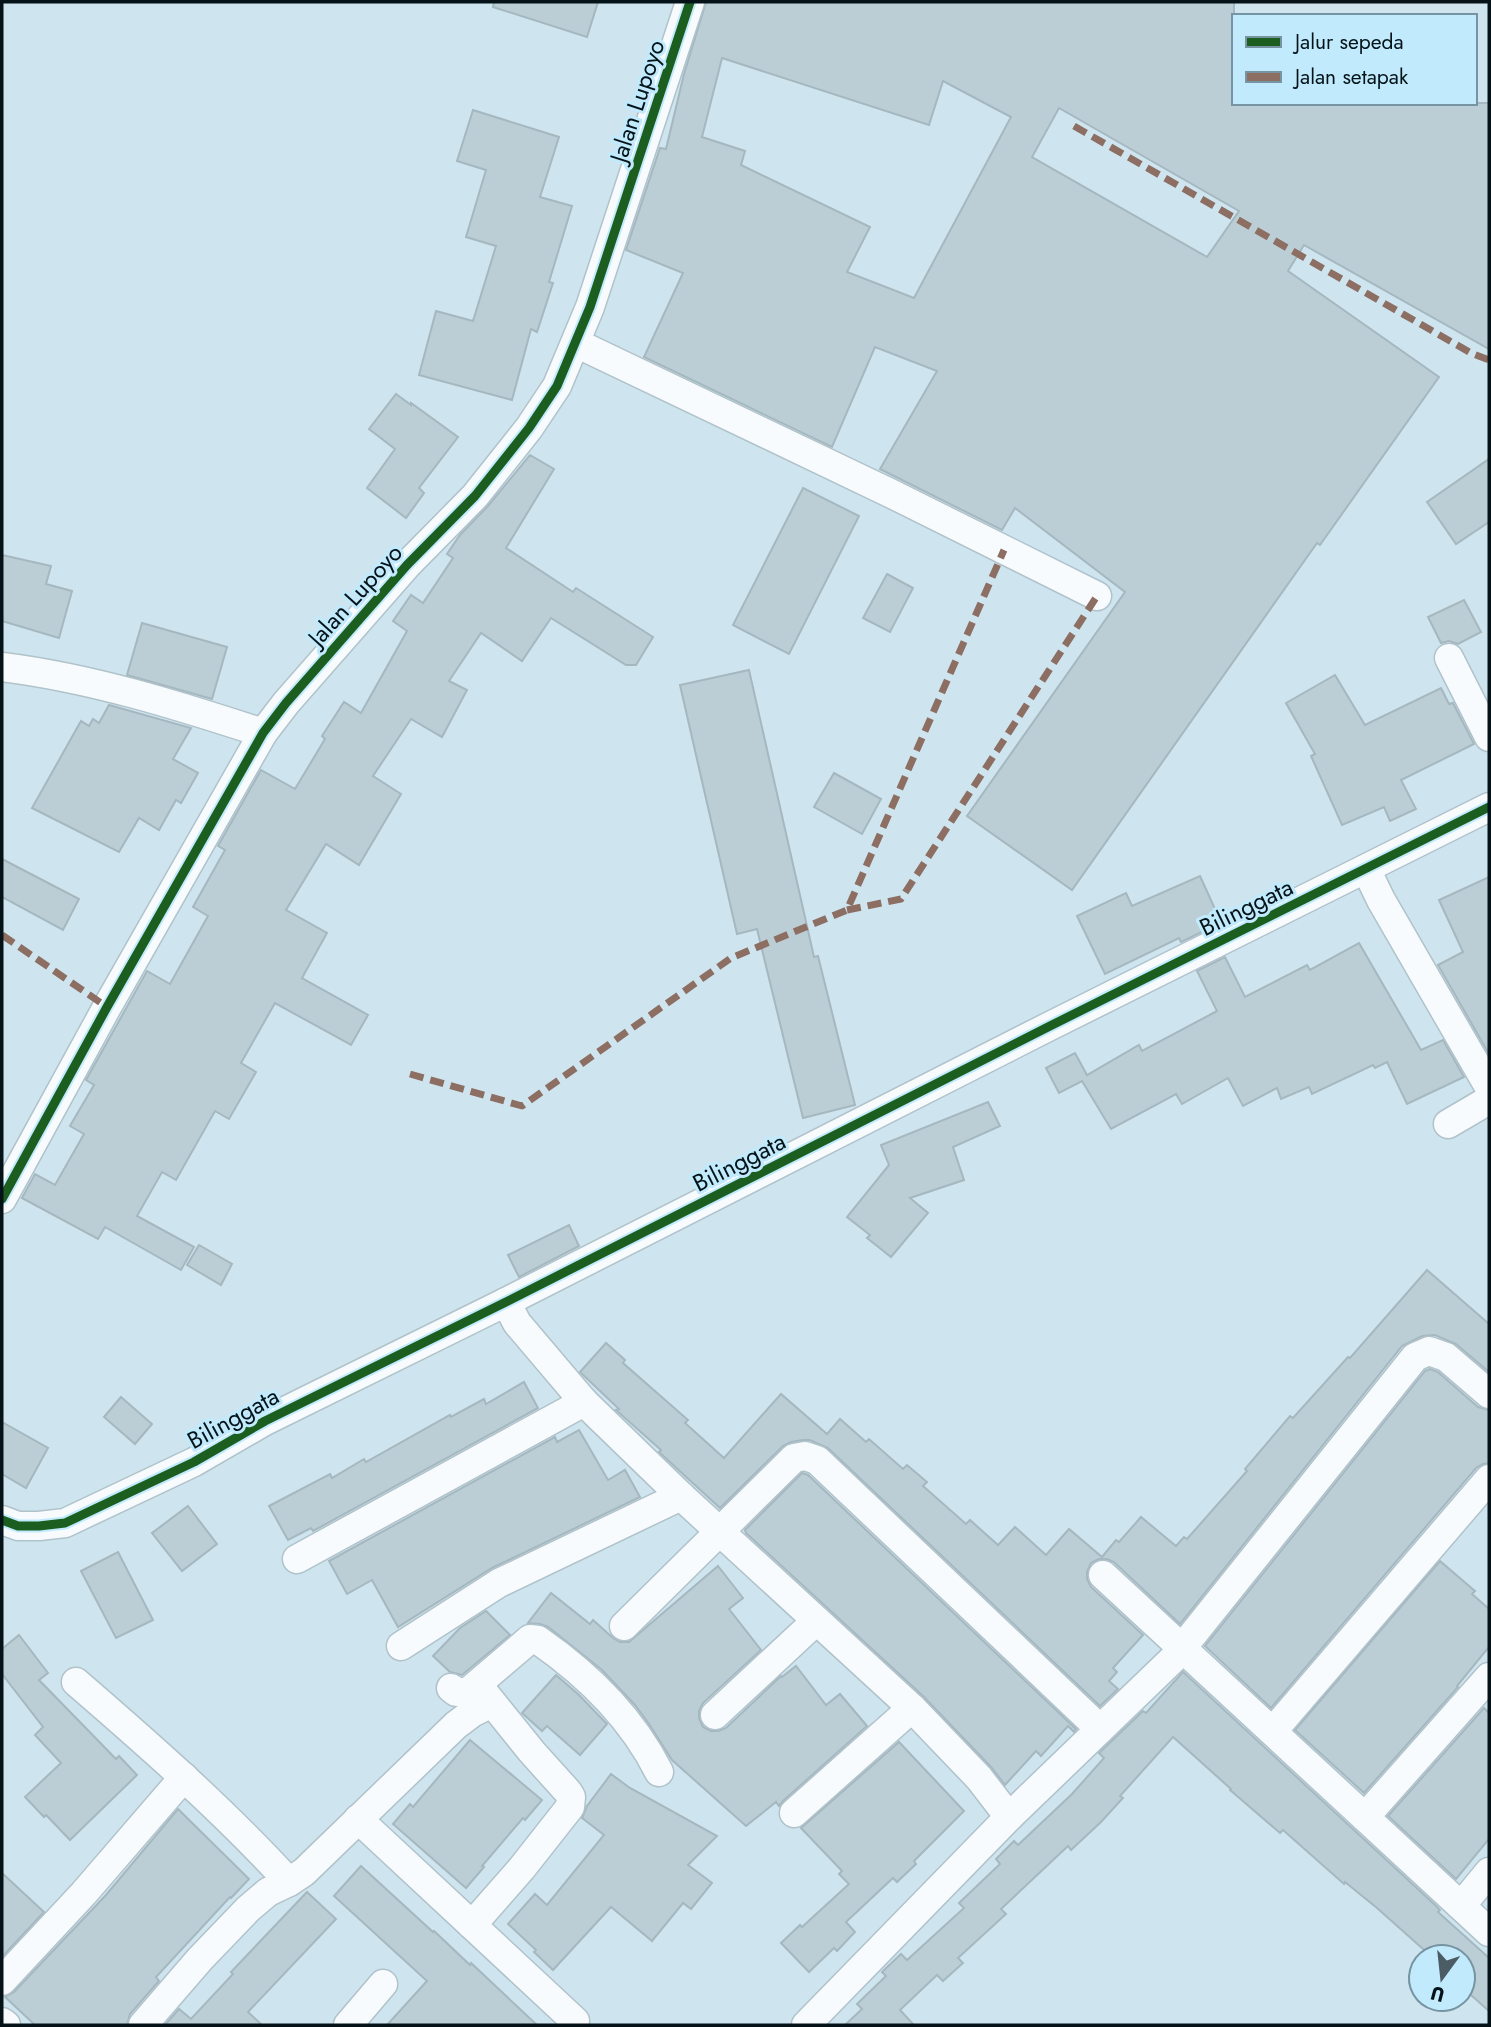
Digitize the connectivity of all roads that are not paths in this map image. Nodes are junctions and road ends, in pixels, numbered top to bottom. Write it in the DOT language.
graph roads {
  1 [pos="690,2"];
  2 [pos="576,343"];
  3 [pos="1097,596"];
  4 [pos="1449,658"];
  5 [pos="2,667"];
  6 [pos="263,733"];
  7 [pos="1489,737"];
  8 [pos="1489,807"];
  9 [pos="1373,883"];
  10 [pos="1489,1087"];
  11 [pos="1489,1100"];
  12 [pos="1448,1124"];
  13 [pos="2,1199"];
  14 [pos="511,1311"];
  15 [pos="1489,1394"];
  16 [pos="583,1402"];
  17 [pos="1489,1479"];
  18 [pos="681,1496"];
  19 [pos="2,1520"];
  20 [pos="719,1532"];
  21 [pos="297,1559"];
  22 [pos="1103,1575"];
  23 [pos="816,1621"];
  24 [pos="624,1626"];
  25 [pos="401,1646"];
  26 [pos="1182,1647"];
  27 [pos="1489,1677"];
  28 [pos="76,1682"];
  29 [pos="474,1692"];
  30 [pos="912,1708"];
  31 [pos="715,1716"];
  32 [pos="1100,1729"];
  33 [pos="1273,1731"];
  34 [pos="659,1772"];
  35 [pos="184,1777"];
  36 [pos="794,1813"];
  37 [pos="1365,1816"];
  38 [pos="1010,1817"];
  39 [pos="358,1819"];
  40 [pos="1489,1872"];
  41 [pos="289,1882"];
  42 [pos="1461,1906"];
  43 [pos="472,1925"];
  44 [pos="1489,1932"];
  45 [pos="2,1981"];
  46 [pos="383,1984"];
  47 [pos="575,2021"];
  48 [pos="143,2025"];
  49 [pos="348,2025"];
  50 [pos="806,2025"];
  1 -- 2 [label="street, Jalan Lupoyo"];
  2 -- 3 [label="street"];
  2 -- 6 [label="street, Jalan Lupoyo"];
  4 -- 7 [label="street"];
  5 -- 6 [label="street"];
  6 -- 13 [label="street, Jalan Lupoyo"];
  8 -- 9 [label="street, Bilinggata"];
  9 -- 10 [label="street"];
  9 -- 14 [label="street, Bilinggata"];
  11 -- 12 [label="street"];
  14 -- 16 [label="street"];
  14 -- 19 [label="street, Bilinggata"];
  15 -- 26 [label="street"];
  16 -- 18 [label="street"];
  16 -- 21 [label="street"];
  17 -- 33 [label="street"];
  18 -- 20 [label="street"];
  18 -- 25 [label="street"];
  20 -- 23 [label="street"];
  20 -- 24 [label="street"];
  20 -- 32 [label="street"];
  22 -- 26 [label="street"];
  23 -- 30 [label="street"];
  23 -- 31 [label="street"];
  26 -- 32 [label="street"];
  26 -- 33 [label="street"];
  27 -- 37 [label="street"];
  28 -- 35 [label="street"];
  29 -- 34 [label="street"];
  29 -- 39 [label="street"];
  29 -- 43 [label="street"];
  30 -- 36 [label="street"];
  30 -- 38 [label="street"];
  32 -- 38 [label="street"];
  33 -- 37 [label="street"];
  35 -- 41 [label="street"];
  35 -- 45 [label="street"];
  37 -- 42 [label="street"];
  38 -- 50 [label="street"];
  39 -- 41 [label="street"];
  39 -- 43 [label="street"];
  40 -- 42 [label="street"];
  41 -- 48 [label="street"];
  42 -- 44 [label="street"];
  43 -- 47 [label="street"];
  46 -- 49 [label="street"];
}
